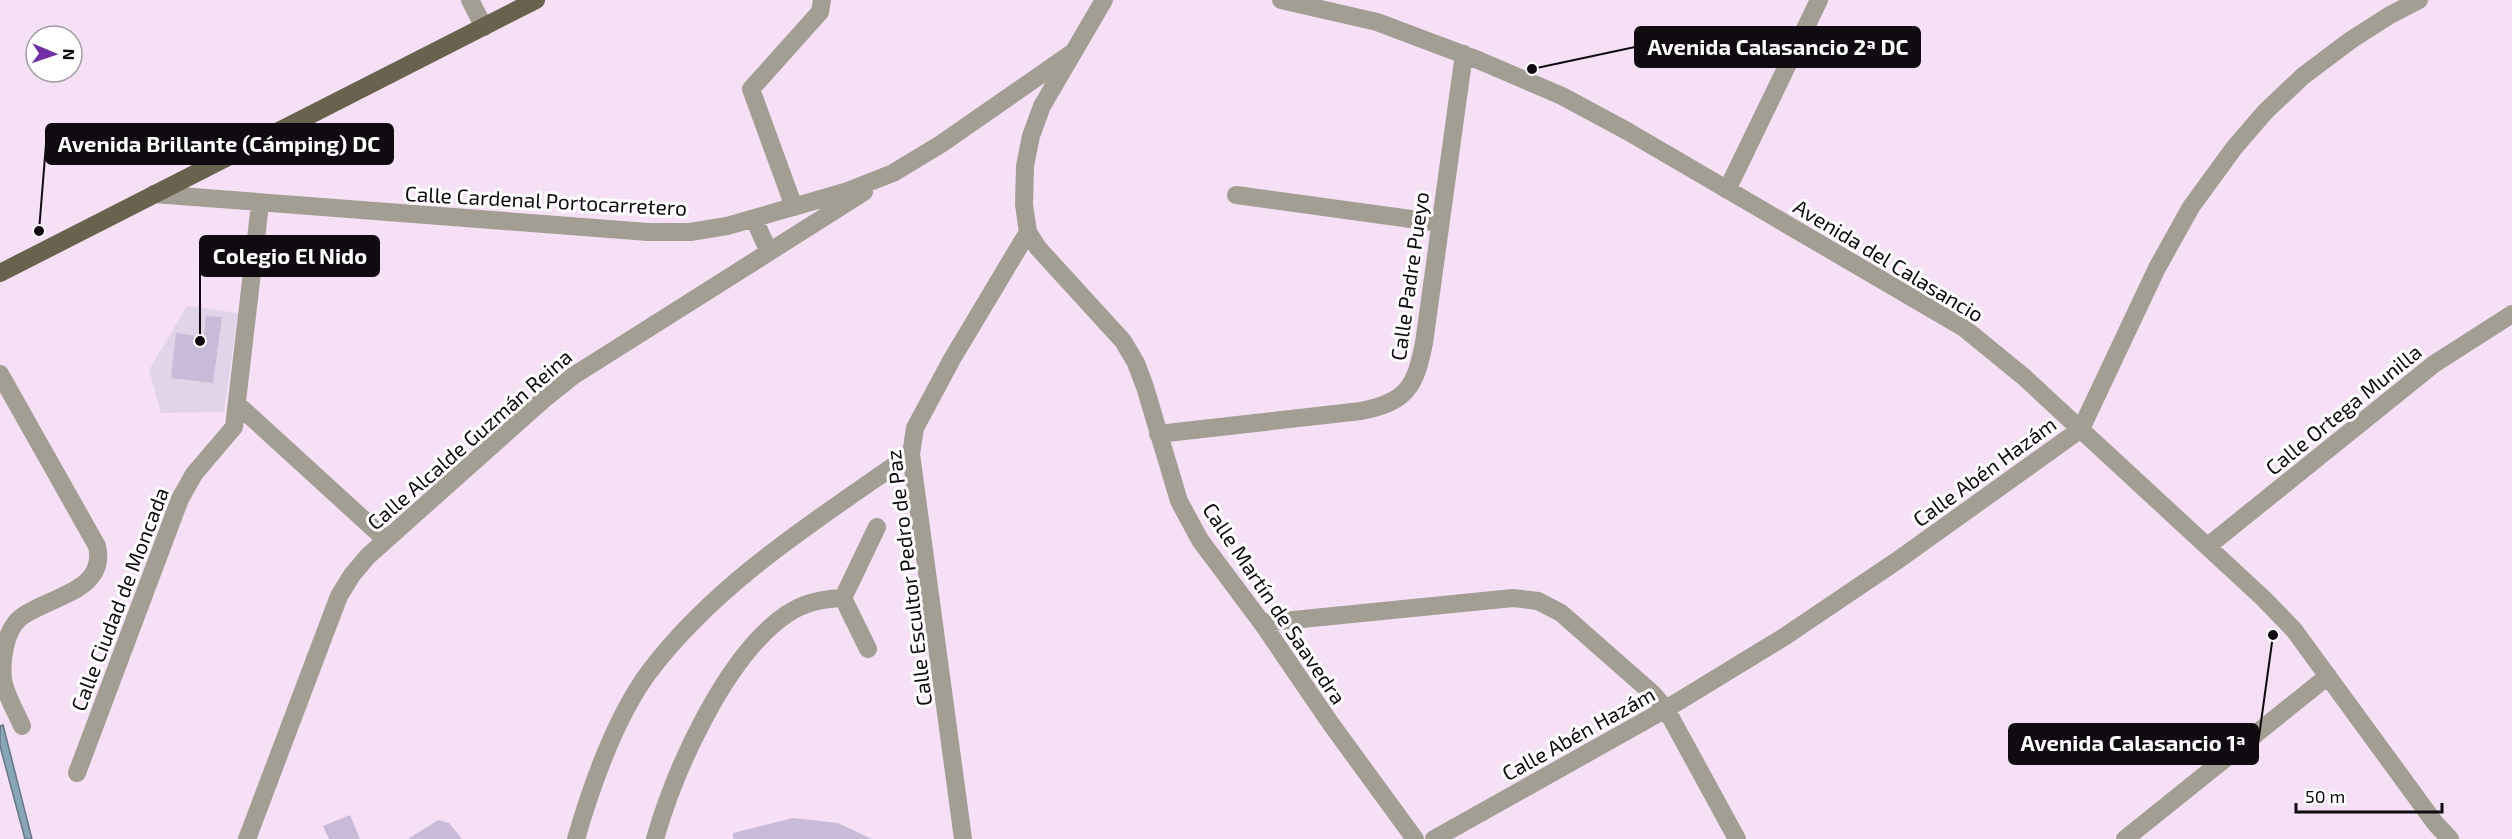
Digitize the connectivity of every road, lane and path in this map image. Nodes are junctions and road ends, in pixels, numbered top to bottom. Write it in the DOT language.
graph roads {
  1 [pos="470,0"];
  2 [pos="536,0"];
  3 [pos="822,0"];
  4 [pos="1104,0"];
  5 [pos="1281,0"];
  6 [pos="1819,0"];
  7 [pos="2419,0"];
  8 [pos="484,27"];
  9 [pos="1072,53"];
  10 [pos="1464,54"];
  11 [pos="893,173"];
  12 [pos="1727,190"];
  13 [pos="154,194"];
  14 [pos="1236,195"];
  15 [pos="260,204"];
  16 [pos="794,207"];
  17 [pos="754,219"];
  18 [pos="1440,223"];
  19 [pos="1028,232"];
  20 [pos="769,252"];
  21 [pos="0,273"];
  22 [pos="2512,314"];
  23 [pos="0,374"];
  24 [pos="237,404"];
  25 [pos="2081,429"];
  26 [pos="1158,434"];
  27 [pos="911,454"];
  28 [pos="877,527"];
  29 [pos="386,540"];
  30 [pos="2208,546"];
  31 [pos="843,598"];
  32 [pos="1262,623"];
  33 [pos="868,648"];
  34 [pos="2328,676"];
  35 [pos="1666,709"];
  36 [pos="22,726"];
  37 [pos="77,773"];
  38 [pos="247,839"];
  39 [pos="576,839"];
  40 [pos="655,839"];
  41 [pos="963,839"];
  42 [pos="1415,839"];
  43 [pos="1434,839"];
  44 [pos="1737,839"];
  45 [pos="2125,839"];
  46 [pos="2450,839"];
  1 -- 8 [label="street"];
  2 -- 8 [label="main road"];
  3 -- 16 [label="street"];
  4 -- 9 [label="street"];
  5 -- 10 [label="street, Avenida del Calasancio"];
  6 -- 12 [label="street"];
  7 -- 25 [label="street, Calle Abén Hazám"];
  8 -- 13 [label="main road"];
  9 -- 11 [label="street, Calle Cardenal Portocarretero"];
  9 -- 19 [label="street"];
  10 -- 12 [label="street, Avenida del Calasancio"];
  10 -- 18 [label="street, Calle Padre Pueyo"];
  11 -- 16 [label="street, Calle Cardenal Portocarretero"];
  11 -- 20 [label="street, Calle Alcalde Guzmán Reina"];
  12 -- 25 [label="street, Avenida del Calasancio"];
  13 -- 15 [label="street, Calle Cardenal Portocarretero"];
  13 -- 21 [label="main road"];
  14 -- 18 [label="street"];
  15 -- 17 [label="street, Calle Cardenal Portocarretero"];
  15 -- 24 [label="street, Calle Ciudad de Moncada"];
  16 -- 17 [label="street, Calle Cardenal Portocarretero"];
  17 -- 20 [label="street"];
  18 -- 26 [label="street, Calle Padre Pueyo"];
  19 -- 26 [label="street, Calle Martín de Saavedra"];
  19 -- 27 [label="street, Calle Escultor Pedro de Paz"];
  20 -- 29 [label="street, Calle Alcalde Guzmán Reina"];
  22 -- 30 [label="street, Calle Ortega Munilla"];
  23 -- 36 [label="street"];
  24 -- 29 [label="street"];
  24 -- 37 [label="street, Calle Ciudad de Moncada"];
  25 -- 30 [label="street, Avenida del Calasancio"];
  25 -- 35 [label="street, Calle Abén Hazám"];
  26 -- 32 [label="street, Calle Martín de Saavedra"];
  27 -- 39 [label="street"];
  27 -- 41 [label="street, Calle Escultor Pedro de Paz"];
  28 -- 31 [label="street"];
  29 -- 38 [label="street, Calle Alcalde Guzmán Reina"];
  30 -- 34 [label="street, Avenida del Calasancio"];
  31 -- 33 [label="street"];
  31 -- 40 [label="street"];
  32 -- 35 [label="street"];
  32 -- 42 [label="street, Calle Martín de Saavedra"];
  34 -- 45 [label="street"];
  34 -- 46 [label="street, Avenida del Calasancio"];
  35 -- 43 [label="street, Calle Abén Hazám"];
  35 -- 44 [label="street"];
}
